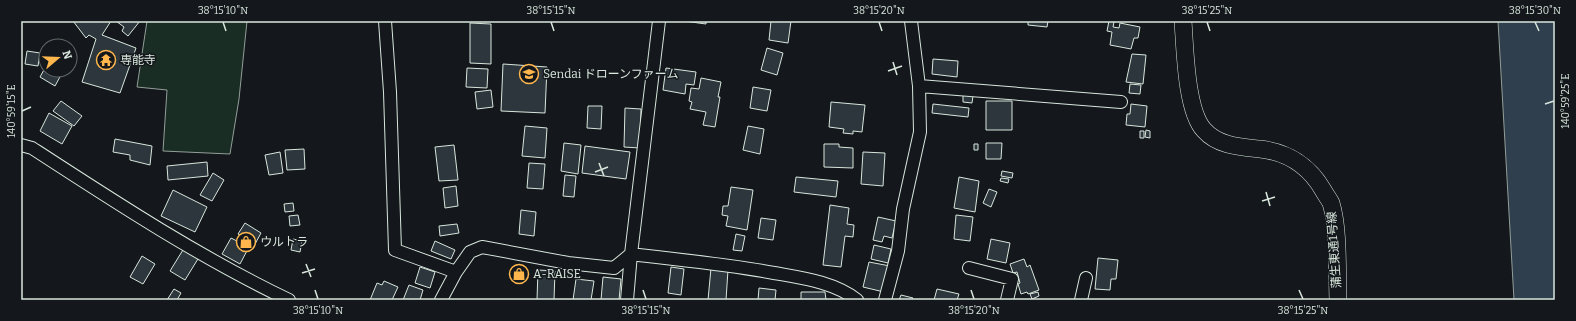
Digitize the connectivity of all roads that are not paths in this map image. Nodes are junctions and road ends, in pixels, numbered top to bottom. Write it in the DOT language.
graph roads {
  1 [pos="385,21"];
  2 [pos="659,21"];
  3 [pos="911,21"];
  4 [pos="1183,21"];
  5 [pos="919,86"];
  6 [pos="1121,102"];
  7 [pos="21,145"];
  8 [pos="631,254"];
  9 [pos="969,268"];
  10 [pos="456,272"];
  11 [pos="1086,278"];
  12 [pos="289,300"];
  13 [pos="441,300"];
  14 [pos="627,300"];
  15 [pos="857,300"];
  16 [pos="885,300"];
  17 [pos="1007,300"];
  18 [pos="1081,300"];
  19 [pos="1338,300"];
  1 -- 10 [label="street"];
  2 -- 8 [label="street"];
  3 -- 5 [label="street"];
  4 -- 19 [label="street, 蒲生東通1号線"];
  5 -- 6 [label="street"];
  5 -- 16 [label="street"];
  7 -- 12 [label="street"];
  8 -- 10 [label="street"];
  8 -- 14 [label="street"];
  8 -- 15 [label="street"];
  9 -- 17 [label="street"];
  10 -- 13 [label="street"];
  11 -- 18 [label="street"];
}
